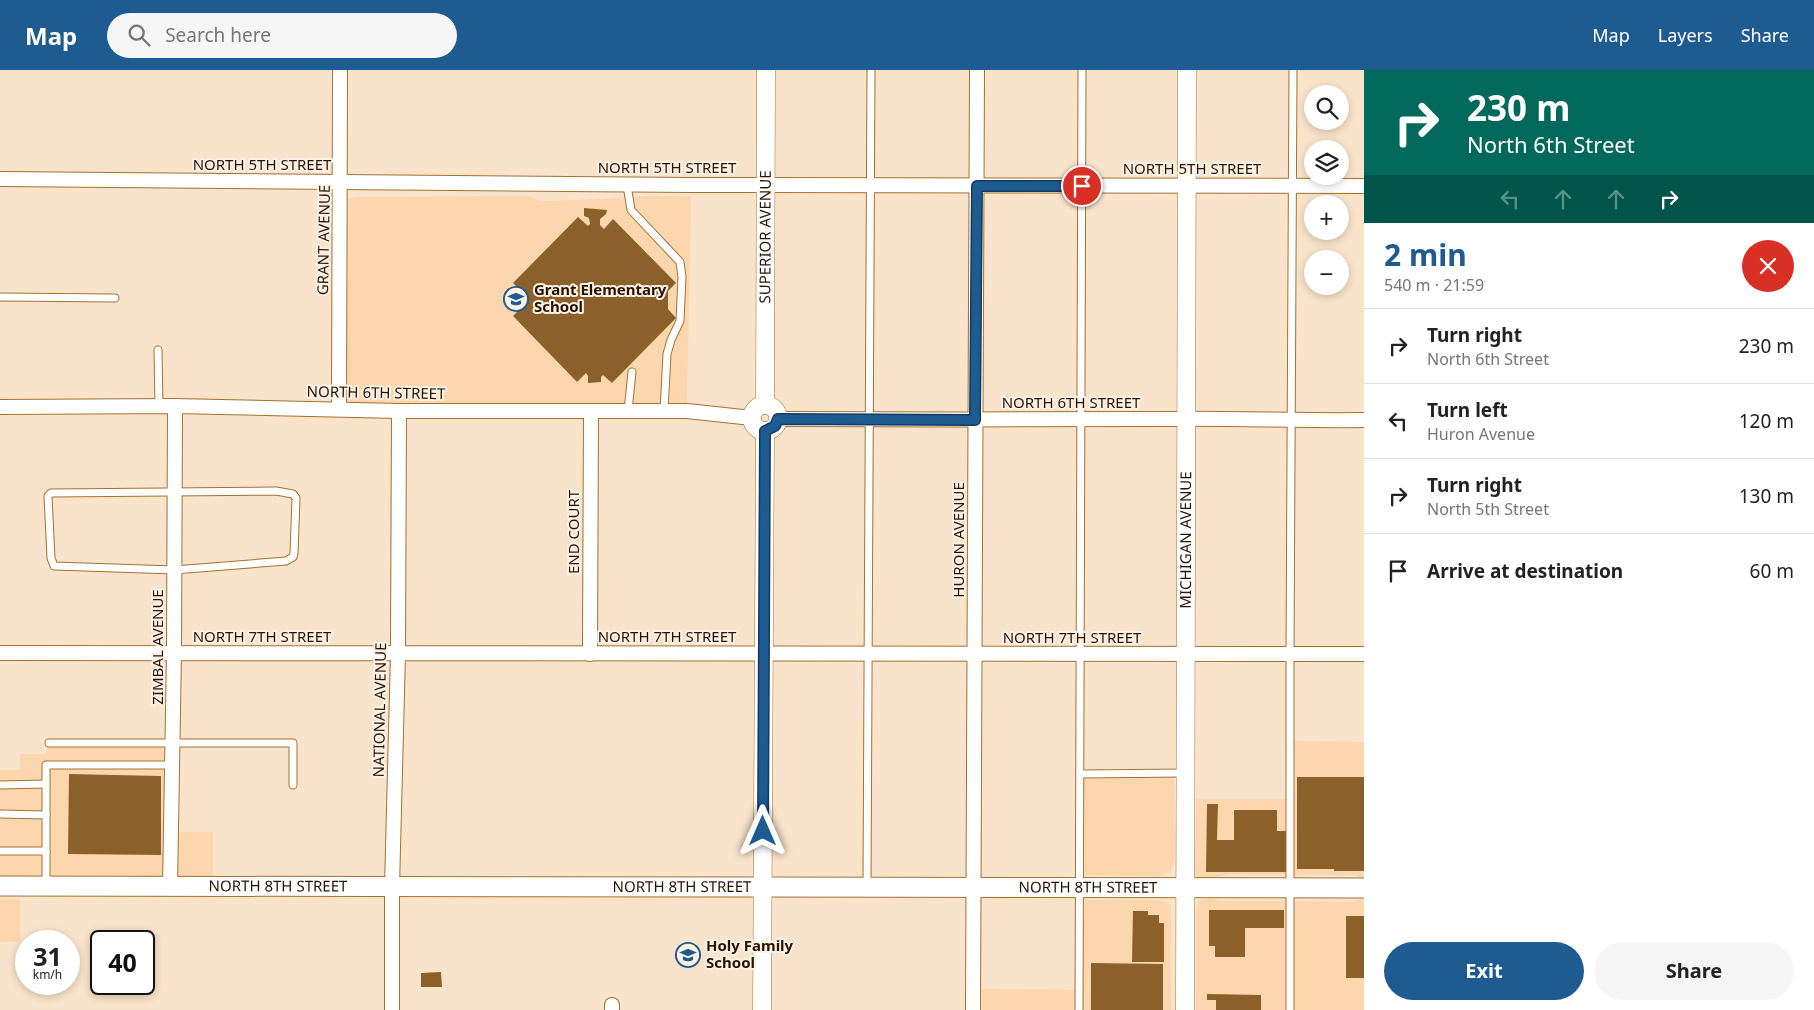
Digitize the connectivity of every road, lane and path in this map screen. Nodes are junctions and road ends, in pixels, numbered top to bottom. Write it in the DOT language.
graph roads {
  1 [pos="340,70"];
  2 [pos="766,70"];
  3 [pos="872,70"];
  4 [pos="977,70"];
  5 [pos="1082,70"];
  6 [pos="1187,70"];
  7 [pos="1294,70"];
  8 [pos="0,179"];
  9 [pos="341,182"];
  10 [pos="870,184"];
  11 [pos="627,185"];
  12 [pos="766,185"];
  13 [pos="1187,185"];
  14 [pos="1293,185"];
  15 [pos="977,186"];
  16 [pos="1082,186"];
  17 [pos="1364,186"];
  18 [pos="0,297"];
  19 [pos="115,298"];
  20 [pos="158,350"];
  21 [pos="632,372"];
  22 [pos="765,405"];
  23 [pos="0,407"];
  24 [pos="159,407"];
  25 [pos="175,407"];
  26 [pos="339,409"];
  27 [pos="399,411"];
  28 [pos="591,411"];
  29 [pos="628,411"];
  30 [pos="664,411"];
  31 [pos="752,418"];
  32 [pos="1185,419"];
  33 [pos="868,420"];
  34 [pos="975,420"];
  35 [pos="1081,420"];
  36 [pos="1364,420"];
  37 [pos="1292,421"];
  38 [pos="771,425"];
  39 [pos="175,491"];
  40 [pos="174,570"];
  41 [pos="0,653"];
  42 [pos="174,653"];
  43 [pos="764,653"];
  44 [pos="398,654"];
  45 [pos="590,654"];
  46 [pos="868,654"];
  47 [pos="974,654"];
  48 [pos="1080,654"];
  49 [pos="1186,654"];
  50 [pos="1290,654"];
  51 [pos="1364,654"];
  52 [pos="50,743"];
  53 [pos="173,743"];
  54 [pos="172,765"];
  55 [pos="1186,773"];
  56 [pos="1080,774"];
  57 [pos="46,784"];
  58 [pos="0,785"];
  59 [pos="293,785"];
  60 [pos="0,814"];
  61 [pos="46,815"];
  62 [pos="0,851"];
  63 [pos="46,851"];
  64 [pos="0,886"];
  65 [pos="46,886"];
  66 [pos="170,886"];
  67 [pos="392,887"];
  68 [pos="763,887"];
  69 [pos="973,887"];
  70 [pos="867,888"];
  71 [pos="1079,888"];
  72 [pos="1186,888"];
  73 [pos="1290,888"];
  74 [pos="1364,888"];
  75 [pos="392,1010"];
  76 [pos="762,1010"];
  77 [pos="973,1010"];
  78 [pos="1079,1010"];
  79 [pos="1185,1010"];
  80 [pos="1290,1010"];
  1 -- 9 [label="street, GRANT AVENUE"];
  2 -- 12 [label="street, SUPERIOR AVENUE"];
  3 -- 10 [label="lane"];
  4 -- 15 [label="street, HURON AVENUE"];
  5 -- 16 [label="lane"];
  6 -- 13 [label="street, MICHIGAN AVENUE"];
  7 -- 14 [label="lane"];
  8 -- 9 [label="street, NORTH 5TH STREET"];
  9 -- 11 [label="street, NORTH 5TH STREET"];
  9 -- 26 [label="street, GRANT AVENUE"];
  10 -- 12 [label="street, NORTH 5TH STREET"];
  10 -- 15 [label="street, NORTH 5TH STREET"];
  10 -- 33 [label="lane"];
  11 -- 12 [label="street, NORTH 5TH STREET"];
  11 -- 30 [label="lane"];
  12 -- 22 [label="street, SUPERIOR AVENUE"];
  13 -- 14 [label="street, NORTH 5TH STREET"];
  13 -- 16 [label="street, NORTH 5TH STREET"];
  13 -- 32 [label="street, MICHIGAN AVENUE"];
  14 -- 17 [label="street, NORTH 5TH STREET"];
  14 -- 37 [label="lane"];
  15 -- 16 [label="street, NORTH 5TH STREET"];
  15 -- 34 [label="street, HURON AVENUE"];
  16 -- 35 [label="lane"];
  18 -- 19 [label="lane"];
  20 -- 24 [label="lane"];
  21 -- 29 [label="lane"];
  22 -- 31 [label="street"];
  22 -- 38 [label="street"];
  23 -- 24 [label="street, NORTH 6TH STREET"];
  24 -- 25 [label="street, NORTH 6TH STREET"];
  25 -- 26 [label="street, NORTH 6TH STREET"];
  25 -- 39 [label="street, ZIMBAL AVENUE"];
  26 -- 27 [label="street, NORTH 6TH STREET"];
  27 -- 28 [label="street, NORTH 6TH STREET"];
  27 -- 44 [label="street, NATIONAL AVENUE"];
  28 -- 29 [label="street, NORTH 6TH STREET"];
  28 -- 45 [label="street, END COURT"];
  29 -- 30 [label="street, NORTH 6TH STREET"];
  30 -- 31 [label="street, NORTH 6TH STREET"];
  31 -- 38 [label="street"];
  32 -- 35 [label="street, NORTH 6TH STREET"];
  32 -- 37 [label="street, NORTH 6TH STREET"];
  32 -- 49 [label="street, MICHIGAN AVENUE"];
  33 -- 34 [label="street, NORTH 6TH STREET"];
  33 -- 38 [label="street, NORTH 6TH STREET"];
  33 -- 46 [label="lane"];
  34 -- 35 [label="street, NORTH 6TH STREET"];
  34 -- 47 [label="street, HURON AVENUE"];
  35 -- 48 [label="lane"];
  36 -- 37 [label="street, NORTH 6TH STREET"];
  37 -- 50 [label="lane"];
  38 -- 43 [label="street"];
  39 -- 40 [label="street, ZIMBAL AVENUE"];
  39 -- 40 [label="lane"];
  39 -- 40 [label="lane"];
  40 -- 42 [label="street, ZIMBAL AVENUE"];
  41 -- 42 [label="street, NORTH 7TH STREET"];
  42 -- 44 [label="street, NORTH 7TH STREET"];
  42 -- 53 [label="street, ZIMBAL AVENUE"];
  43 -- 45 [label="street, NORTH 7TH STREET"];
  43 -- 46 [label="street, NORTH 7TH STREET"];
  43 -- 68 [label="street"];
  44 -- 45 [label="street, NORTH 7TH STREET"];
  44 -- 67 [label="street, NATIONAL AVENUE"];
  46 -- 47 [label="street, NORTH 7TH STREET"];
  46 -- 70 [label="lane"];
  47 -- 48 [label="street, NORTH 7TH STREET"];
  47 -- 69 [label="street, HURON AVENUE"];
  48 -- 49 [label="street, NORTH 7TH STREET"];
  48 -- 56 [label="lane"];
  49 -- 50 [label="street, NORTH 7TH STREET"];
  49 -- 55 [label="street, MICHIGAN AVENUE"];
  50 -- 51 [label="street, NORTH 7TH STREET"];
  50 -- 73 [label="lane"];
  52 -- 53 [label="lane"];
  53 -- 54 [label="street, ZIMBAL AVENUE"];
  53 -- 59 [label="lane"];
  54 -- 57 [label="lane"];
  54 -- 66 [label="street, ZIMBAL AVENUE"];
  55 -- 56 [label="lane"];
  55 -- 72 [label="street, MICHIGAN AVENUE"];
  56 -- 71 [label="lane"];
  57 -- 58 [label="lane"];
  57 -- 61 [label="lane"];
  60 -- 61 [label="lane"];
  61 -- 63 [label="lane"];
  62 -- 63 [label="lane"];
  63 -- 65 [label="lane"];
  64 -- 65 [label="main road, NORTH 8TH STREET"];
  65 -- 66 [label="main road, NORTH 8TH STREET"];
  66 -- 67 [label="main road, NORTH 8TH STREET"];
  67 -- 68 [label="main road, NORTH 8TH STREET"];
  67 -- 75 [label="street, NATIONAL AVENUE"];
  68 -- 70 [label="main road, NORTH 8TH STREET"];
  68 -- 76 [label="street"];
  69 -- 70 [label="main road, NORTH 8TH STREET"];
  69 -- 71 [label="main road, NORTH 8TH STREET"];
  69 -- 77 [label="street, HURON AVENUE"];
  71 -- 72 [label="main road, NORTH 8TH STREET"];
  71 -- 78 [label="lane"];
  72 -- 73 [label="main road, NORTH 8TH STREET"];
  72 -- 79 [label="street, MICHIGAN AVENUE"];
  73 -- 74 [label="main road, NORTH 8TH STREET"];
  73 -- 80 [label="lane"];
}
